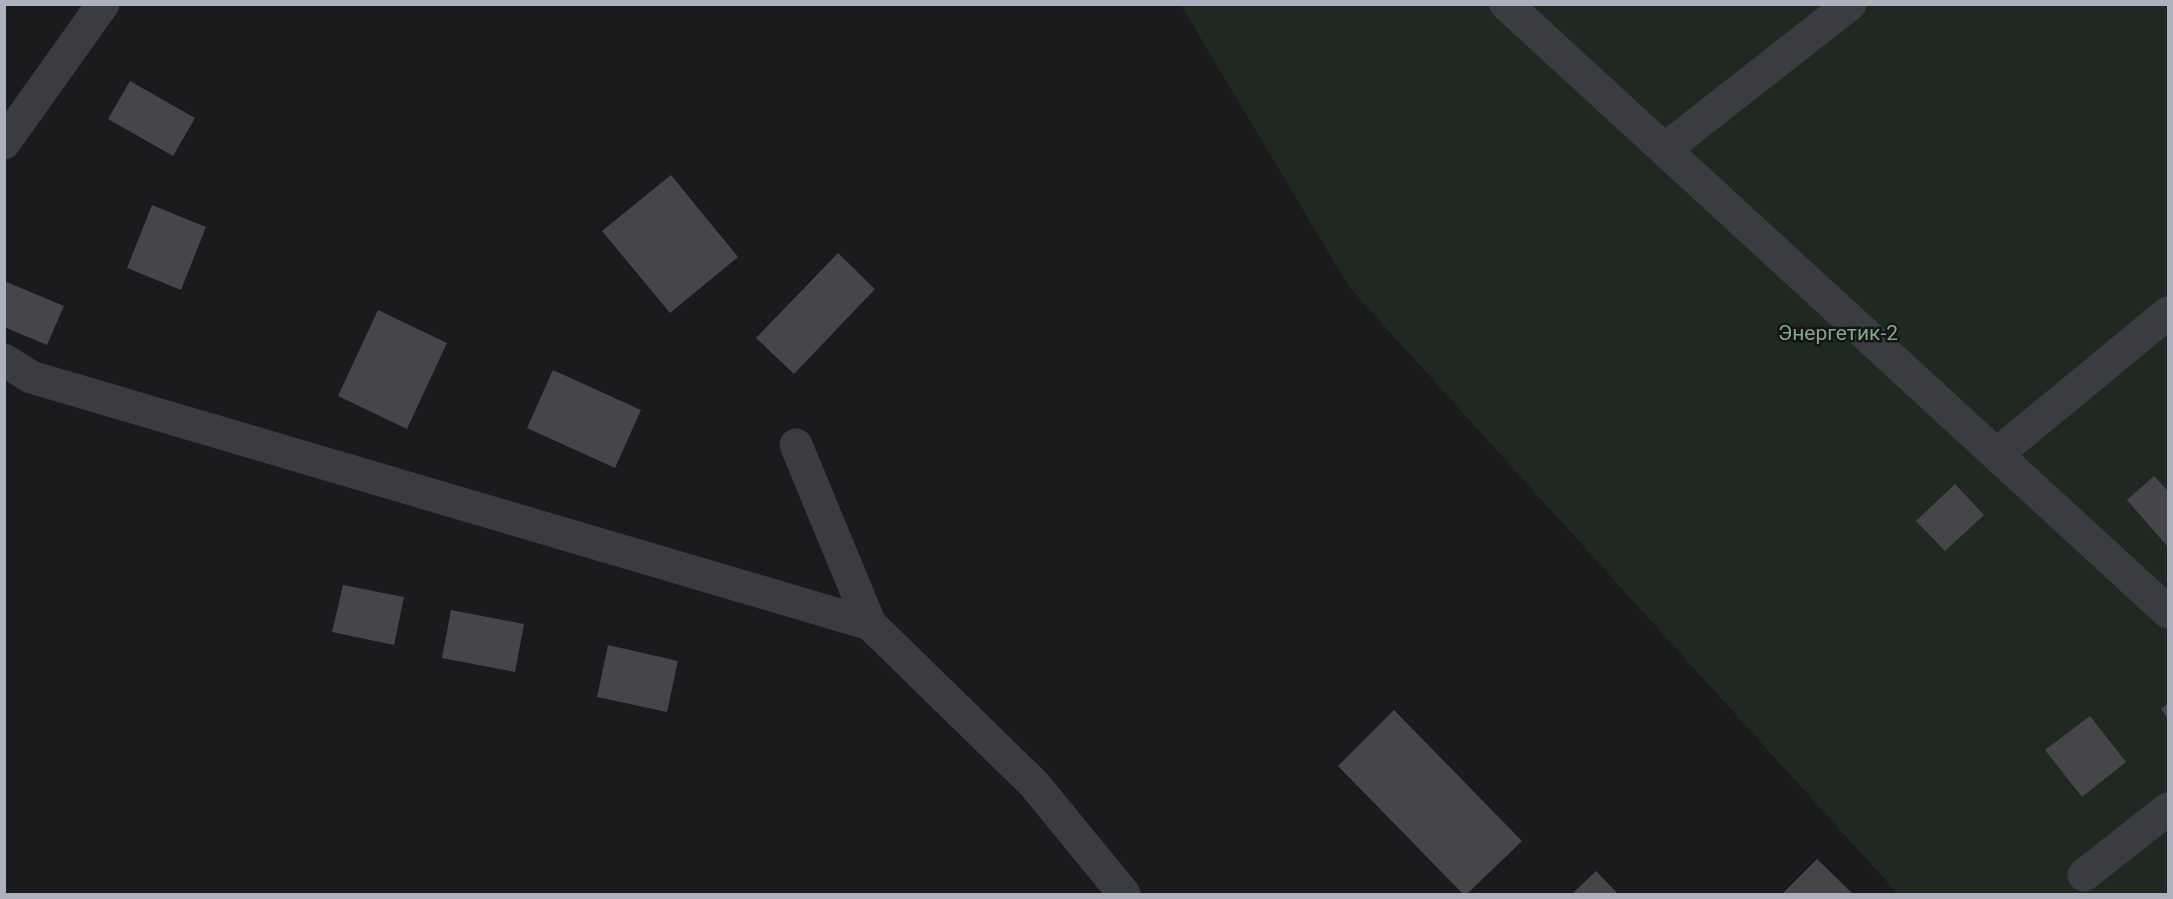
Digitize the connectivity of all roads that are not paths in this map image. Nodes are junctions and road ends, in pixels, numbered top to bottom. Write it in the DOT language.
graph roads {
  1 [pos="103,4"];
  2 [pos="1506,4"];
  3 [pos="1850,4"];
  4 [pos="4,143"];
  5 [pos="1665,149"];
  6 [pos="2169,313"];
  7 [pos="4,360"];
  8 [pos="796,445"];
  9 [pos="1997,454"];
  10 [pos="2169,612"];
  11 [pos="870,624"];
  12 [pos="2169,808"];
  13 [pos="2084,875"];
  14 [pos="1124,894"];
  1 -- 4 [label="lane"];
  2 -- 5 [label="lane"];
  3 -- 5 [label="lane"];
  5 -- 9 [label="lane"];
  6 -- 9 [label="lane"];
  7 -- 11 [label="lane"];
  8 -- 11 [label="lane"];
  9 -- 10 [label="lane"];
  11 -- 14 [label="lane"];
  12 -- 13 [label="lane"];
}
